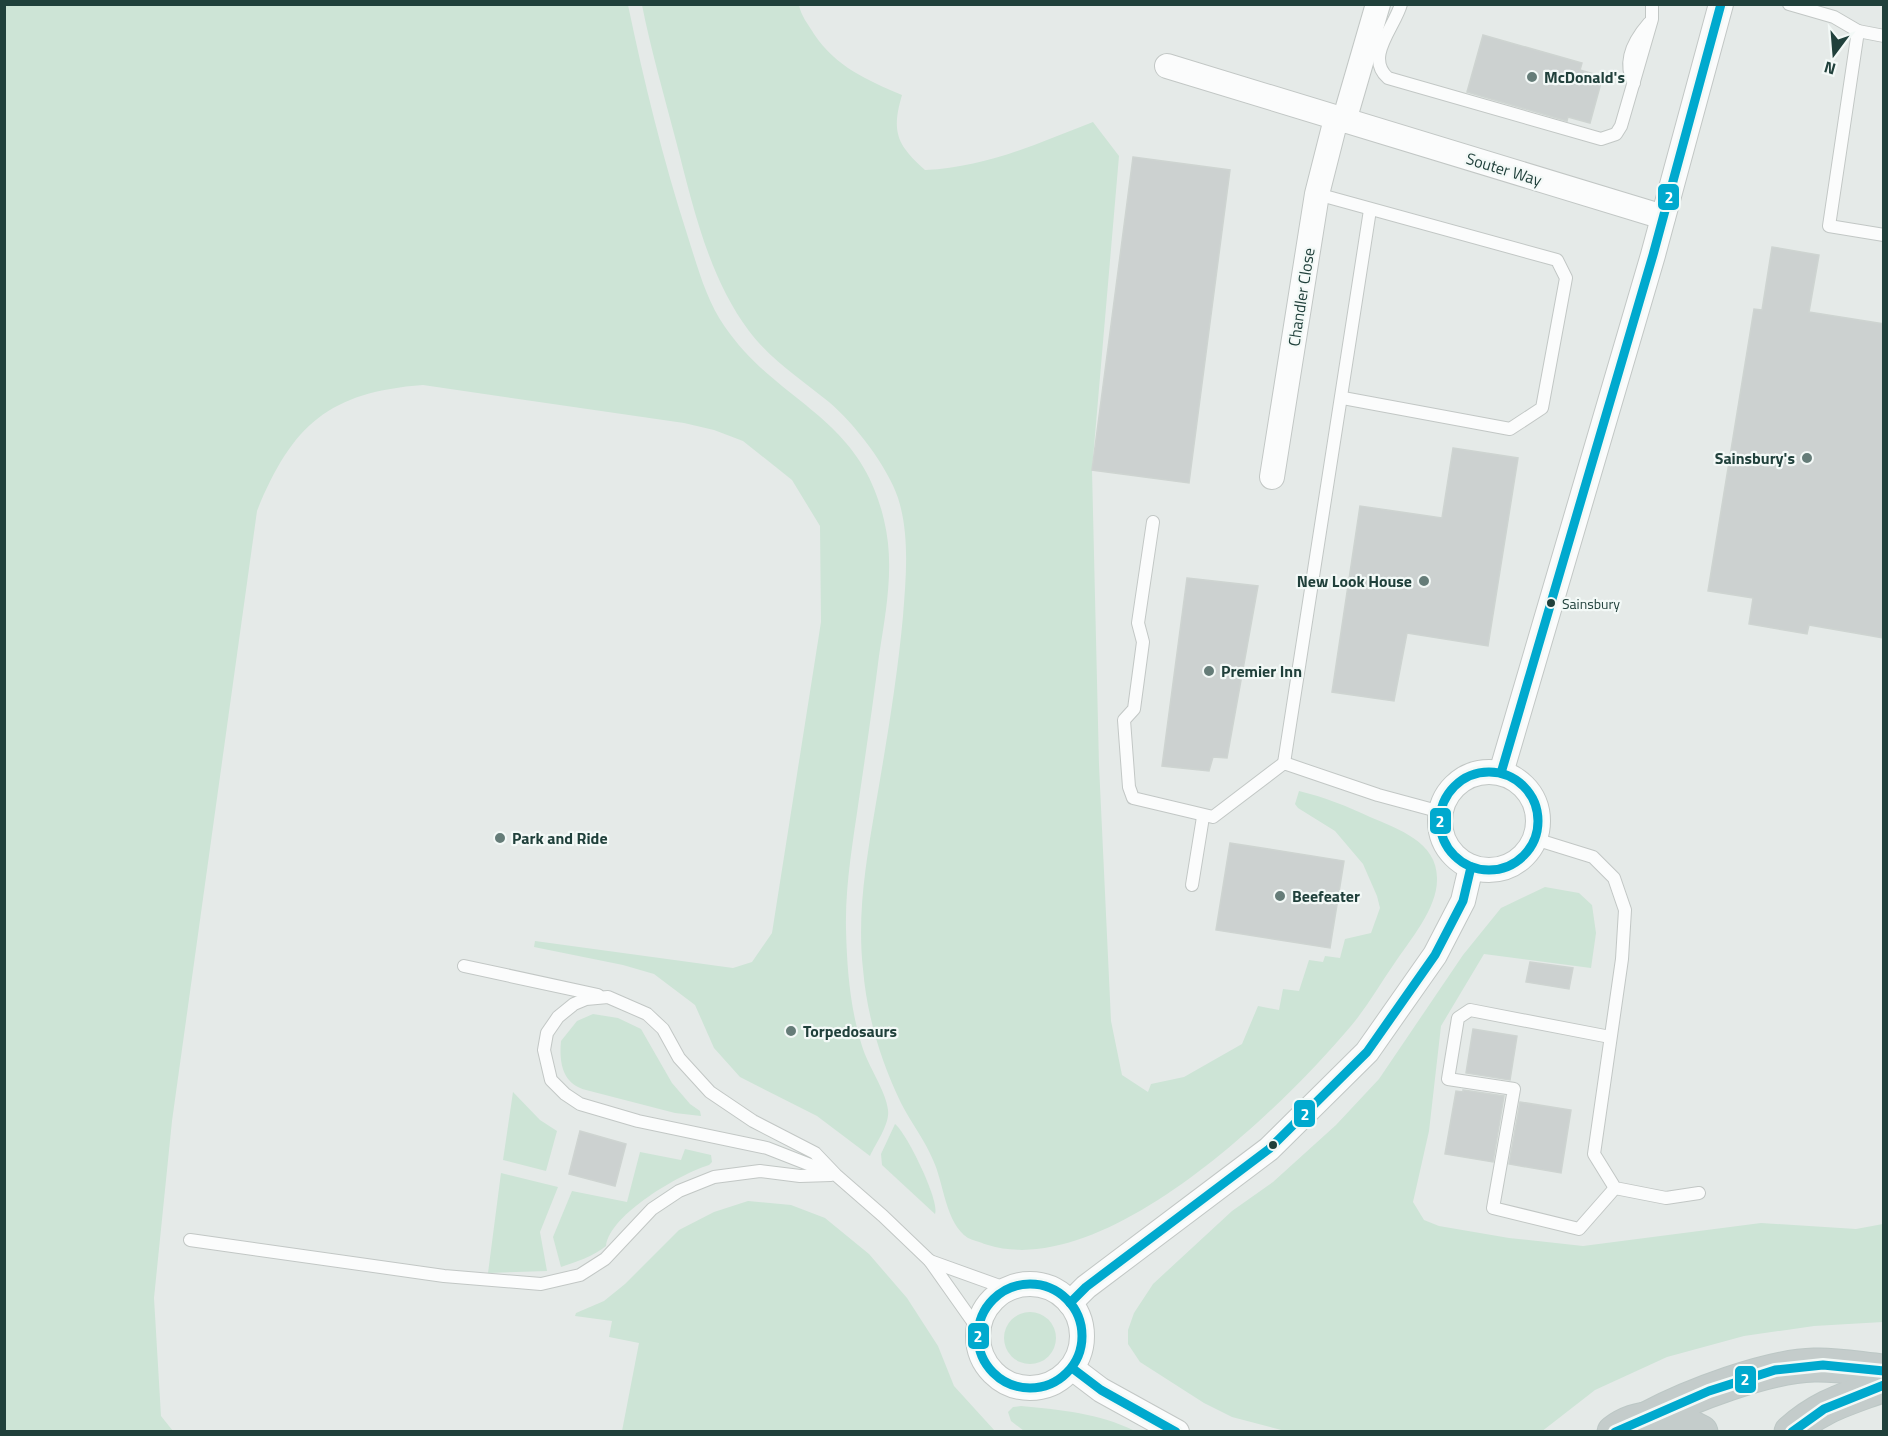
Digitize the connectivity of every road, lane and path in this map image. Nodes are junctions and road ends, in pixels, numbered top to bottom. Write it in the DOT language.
graph roads {
  1 [pos="1378,4"];
  2 [pos="1401,4"];
  3 [pos="1652,4"];
  4 [pos="1721,4"];
  5 [pos="1789,4"];
  6 [pos="1858,31"];
  7 [pos="1884,36"];
  8 [pos="1167,66"];
  9 [pos="1340,120"];
  10 [pos="1317,194"];
  11 [pos="1370,210"];
  12 [pos="1663,217"];
  13 [pos="1884,235"];
  14 [pos="1342,398"];
  15 [pos="1272,477"];
  16 [pos="1153,522"];
  17 [pos="1284,763"];
  18 [pos="1501,773"];
  19 [pos="1441,812"];
  20 [pos="1203,816"];
  21 [pos="1535,839"];
  22 [pos="1471,867"];
  23 [pos="1192,885"];
  24 [pos="464,966"];
  25 [pos="608,997"];
  26 [pos="1610,1037"];
  27 [pos="836,1175"];
  28 [pos="1615,1188"];
  29 [pos="1699,1193"];
  30 [pos="190,1240"];
  31 [pos="930,1261"];
  32 [pos="1008,1289"];
  33 [pos="1070,1303"];
  34 [pos="978,1329"];
  35 [pos="1071,1368"];
  36 [pos="1880,1381"];
  37 [pos="1648,1418"];
  38 [pos="1177,1431"];
  39 [pos="1614,1431"];
  40 [pos="1701,1431"];
  41 [pos="1791,1431"];
  42 [pos="1824,1431"];
  1 -- 9 [label="street"];
  2 -- 3 [label="lane"];
  4 -- 12 [label="street"];
  5 -- 6 [label="lane"];
  6 -- 7 [label="lane"];
  6 -- 13 [label="lane"];
  8 -- 9 [label="street, Souter Way"];
  9 -- 10 [label="street, Chandler Close"];
  9 -- 12 [label="street, Souter Way"];
  10 -- 11 [label="lane"];
  10 -- 15 [label="street, Chandler Close"];
  11 -- 14 [label="lane"];
  11 -- 14 [label="lane"];
  12 -- 18 [label="street"];
  14 -- 17 [label="lane"];
  16 -- 20 [label="lane"];
  17 -- 19 [label="lane"];
  17 -- 20 [label="lane"];
  18 -- 19 [label="street"];
  18 -- 21 [label="street"];
  19 -- 22 [label="street"];
  20 -- 23 [label="lane"];
  21 -- 22 [label="street"];
  21 -- 26 [label="lane"];
  22 -- 33 [label="street"];
  24 -- 25 [label="lane"];
  25 -- 27 [label="lane"];
  25 -- 27 [label="lane"];
  26 -- 28 [label="lane"];
  26 -- 28 [label="lane"];
  27 -- 30 [label="lane"];
  27 -- 31 [label="lane"];
  28 -- 29 [label="lane"];
  31 -- 32 [label="lane"];
  31 -- 34 [label="lane"];
  32 -- 33 [label="street"];
  32 -- 34 [label="street"];
  33 -- 35 [label="street"];
  34 -- 35 [label="street"];
  35 -- 38 [label="street"];
  36 -- 37 [label="highway"];
  36 -- 41 [label="highway"];
  36 -- 42 [label="highway"];
  37 -- 39 [label="highway"];
  37 -- 40 [label="highway"];
}
